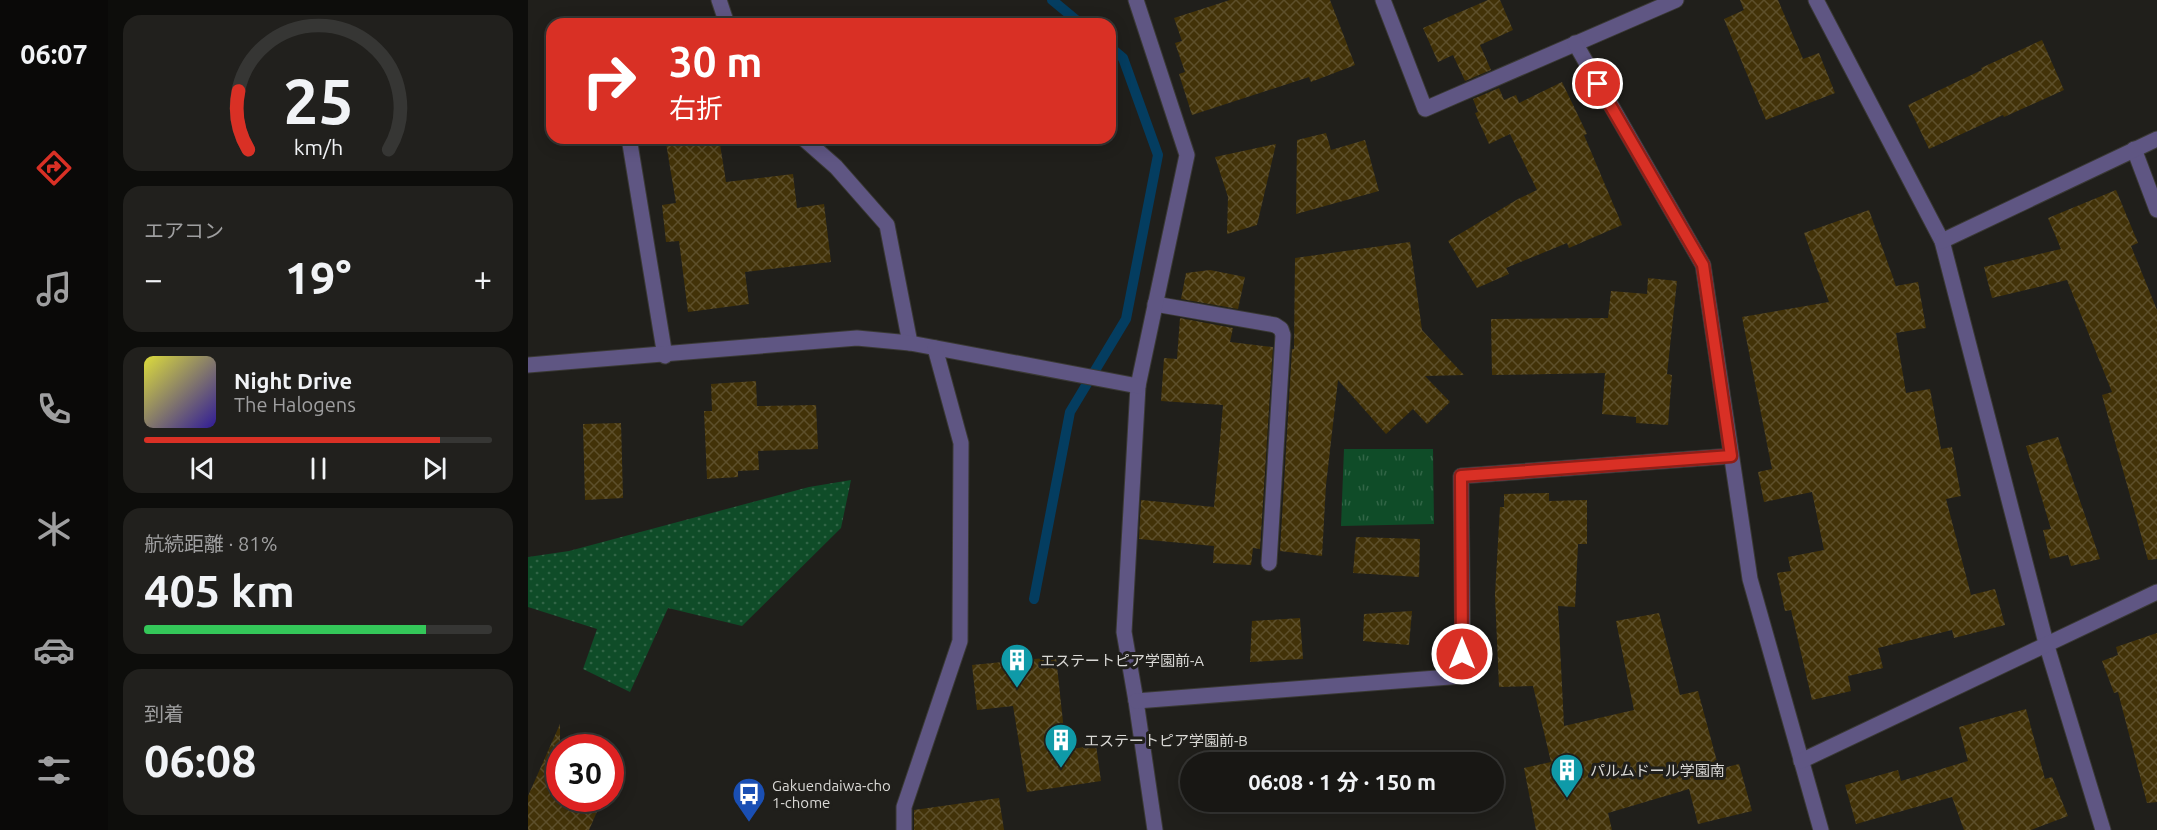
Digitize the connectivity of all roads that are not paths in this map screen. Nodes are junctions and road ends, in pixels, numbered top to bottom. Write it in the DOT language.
graph roads {
  1 [pos="719,0"];
  2 [pos="1136,0"];
  3 [pos="1383,0"];
  4 [pos="1676,0"];
  5 [pos="1816,0"];
  6 [pos="1658,3"];
  7 [pos="725,18"];
  8 [pos="1575,43"];
  9 [pos="2157,139"];
  10 [pos="630,144"];
  11 [pos="810,144"];
  12 [pos="2134,149"];
  13 [pos="2157,210"];
  14 [pos="1942,241"];
  15 [pos="1155,304"];
  16 [pos="910,343"];
  17 [pos="934,348"];
  18 [pos="665,356"];
  19 [pos="528,365"];
  20 [pos="1138,386"];
  21 [pos="1731,456"];
  22 [pos="1269,562"];
  23 [pos="2157,592"];
  24 [pos="2046,643"];
  25 [pos="1136,701"];
  26 [pos="1801,761"];
  27 [pos="904,830"];
  28 [pos="1155,830"];
  29 [pos="1821,830"];
  30 [pos="2103,830"];
  1 -- 7 [label="street"];
  2 -- 15 [label="street"];
  3 -- 8 [label="street"];
  4 -- 6 [label="street"];
  5 -- 14 [label="street"];
  6 -- 8 [label="street"];
  8 -- 21 [label="street"];
  9 -- 12 [label="street"];
  10 -- 18 [label="street"];
  11 -- 16 [label="street"];
  12 -- 13 [label="street"];
  12 -- 14 [label="street"];
  14 -- 24 [label="street"];
  15 -- 20 [label="street"];
  15 -- 22 [label="street"];
  16 -- 17 [label="street"];
  16 -- 18 [label="street"];
  17 -- 20 [label="street"];
  17 -- 27 [label="street"];
  18 -- 19 [label="street"];
  20 -- 25 [label="street"];
  21 -- 25 [label="street"];
  21 -- 26 [label="street"];
  23 -- 24 [label="street"];
  24 -- 26 [label="street"];
  24 -- 30 [label="street"];
  25 -- 28 [label="street"];
  26 -- 29 [label="street"];
}
